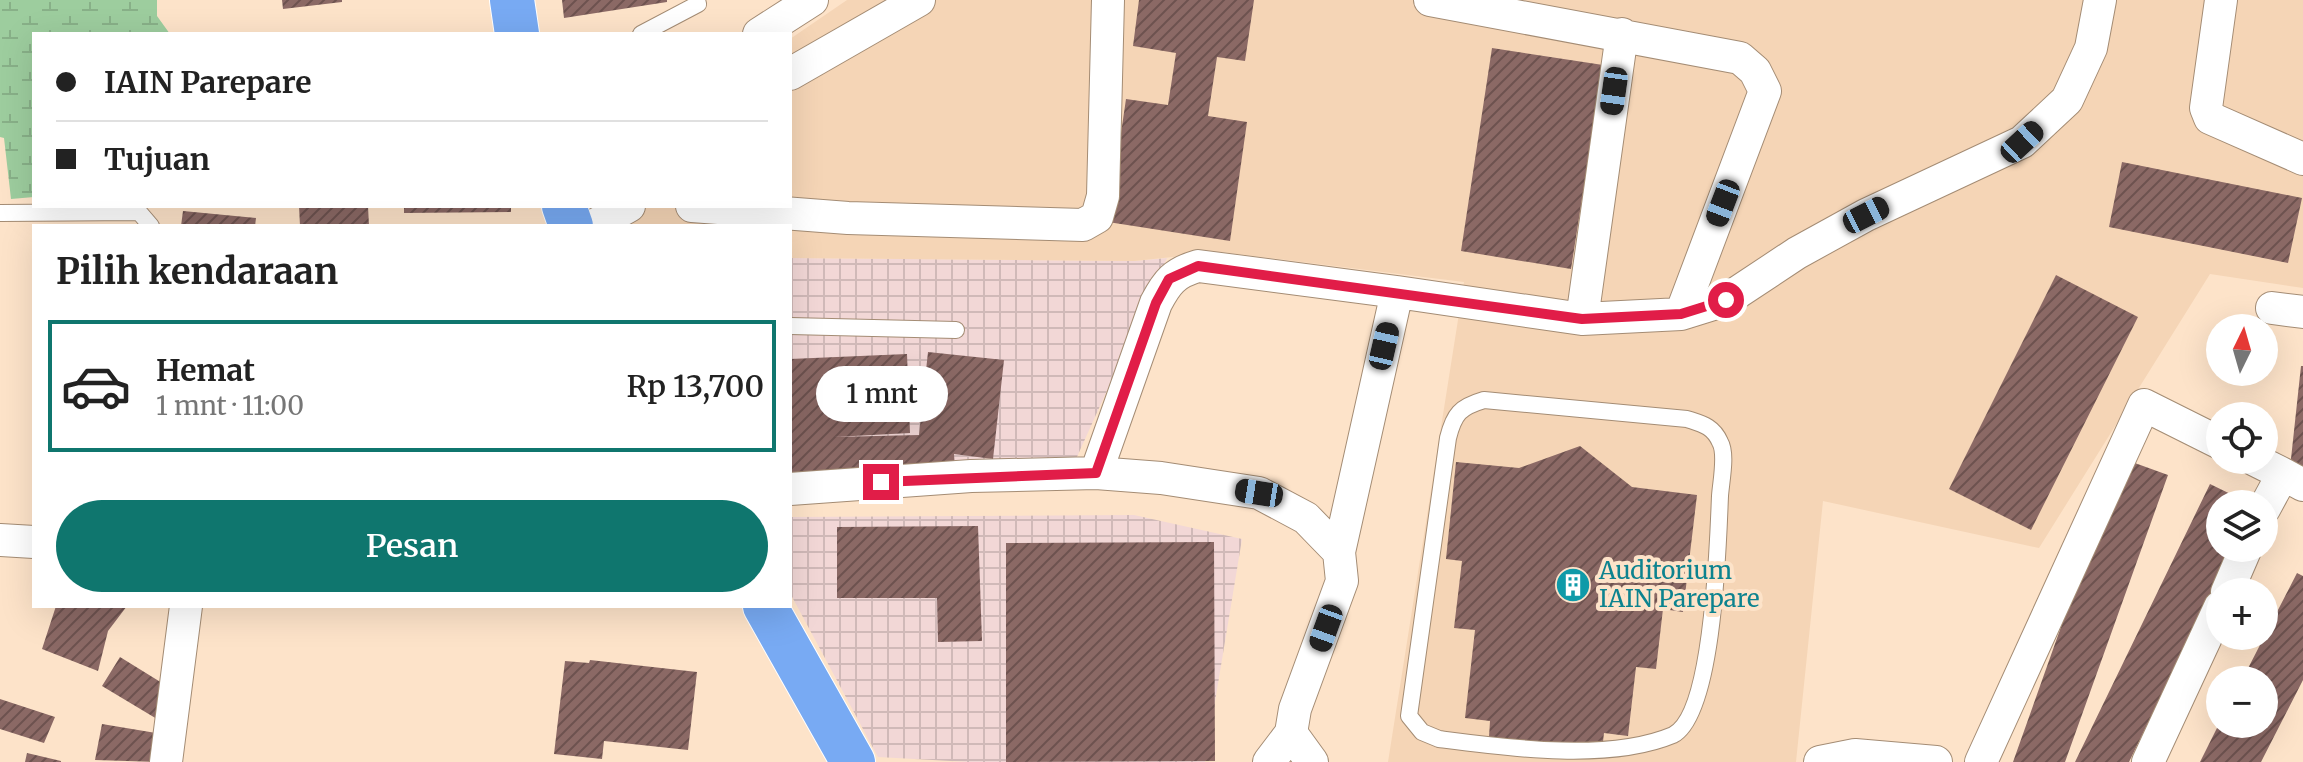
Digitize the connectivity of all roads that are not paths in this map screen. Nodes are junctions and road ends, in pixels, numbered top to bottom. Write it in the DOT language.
graph roads {
  1 [pos="512,0"];
  2 [pos="697,0"];
  3 [pos="812,0"];
  4 [pos="919,0"];
  5 [pos="1108,0"];
  6 [pos="1430,0"];
  7 [pos="2100,0"];
  8 [pos="2221,0"];
  9 [pos="517,32"];
  10 [pos="645,32"];
  11 [pos="762,32"];
  12 [pos="1622,34"];
  13 [pos="792,73"];
  14 [pos="2303,159"];
  15 [pos="625,208"];
  16 [pos="718,208"];
  17 [pos="0,213"];
  18 [pos="149,224"];
  19 [pos="597,224"];
  20 [pos="1397,292"];
  21 [pos="1681,314"];
  22 [pos="1582,319"];
  23 [pos="792,326"];
  24 [pos="956,330"];
  25 [pos="2206,436"];
  26 [pos="1096,473"];
  27 [pos="792,489"];
  28 [pos="0,540"];
  29 [pos="32,542"];
  30 [pos="1339,552"];
  31 [pos="186,608"];
  32 [pos="766,608"];
  33 [pos="2206,637"];
  34 [pos="1291,733"];
  35 [pos="1549,758"];
  36 [pos="166,762"];
  37 [pos="853,762"];
  38 [pos="1269,762"];
  39 [pos="1312,762"];
  40 [pos="1820,762"];
  41 [pos="1936,762"];
  42 [pos="1981,762"];
  43 [pos="2148,762"];
  1 -- 9 [label="highway"];
  2 -- 10 [label="lane"];
  3 -- 11 [label="street"];
  4 -- 13 [label="street"];
  5 -- 16 [label="street"];
  6 -- 12 [label="street"];
  7 -- 21 [label="street"];
  8 -- 14 [label="street"];
  12 -- 21 [label="street"];
  12 -- 22 [label="street"];
  15 -- 19 [label="street"];
  17 -- 18 [label="lane"];
  20 -- 22 [label="street"];
  20 -- 26 [label="street"];
  20 -- 30 [label="street"];
  21 -- 22 [label="street"];
  23 -- 24 [label="lane"];
  25 -- 42 [label="street"];
  26 -- 27 [label="street"];
  26 -- 30 [label="street"];
  28 -- 29 [label="street"];
  30 -- 34 [label="street"];
  31 -- 36 [label="street"];
  32 -- 37 [label="highway"];
  33 -- 43 [label="street"];
  34 -- 38 [label="street"];
  34 -- 39 [label="street"];
  35 -- 35 [label="lane"];
  40 -- 41 [label="street"];
}
